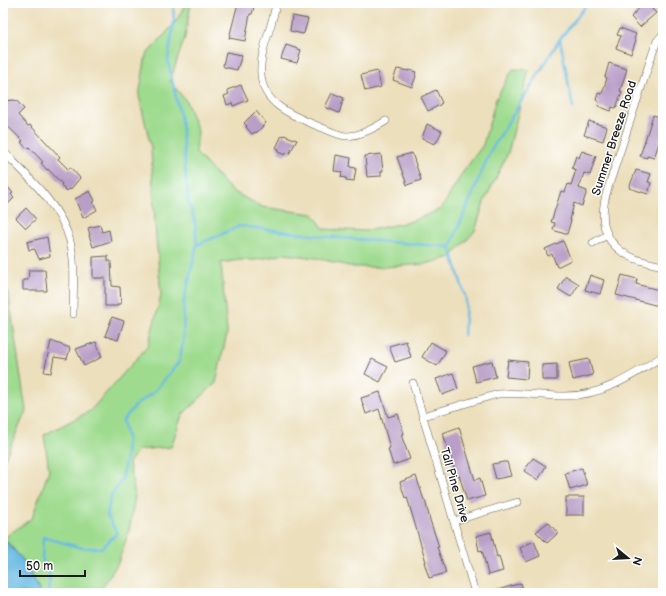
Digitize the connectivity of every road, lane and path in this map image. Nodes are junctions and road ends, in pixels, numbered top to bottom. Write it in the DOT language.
graph roads {
  1 [pos="276,3"];
  2 [pos="663,34"];
  3 [pos="386,120"];
  4 [pos="3,151"];
  5 [pos="608,235"];
  6 [pos="593,243"];
  7 [pos="663,266"];
  8 [pos="73,314"];
  9 [pos="663,356"];
  10 [pos="413,383"];
  11 [pos="423,416"];
  12 [pos="518,502"];
  13 [pos="454,521"];
  14 [pos="475,593"];
  1 -- 3 [label="street"];
  2 -- 5 [label="street, Summer Breeze Road"];
  4 -- 8 [label="street"];
  5 -- 6 [label="street"];
  5 -- 7 [label="street, Summer Breeze Road"];
  9 -- 11 [label="street"];
  10 -- 11 [label="street, Tall Pine Drive"];
  11 -- 13 [label="street, Tall Pine Drive"];
  12 -- 13 [label="street"];
  13 -- 14 [label="street, Tall Pine Drive"];
}
